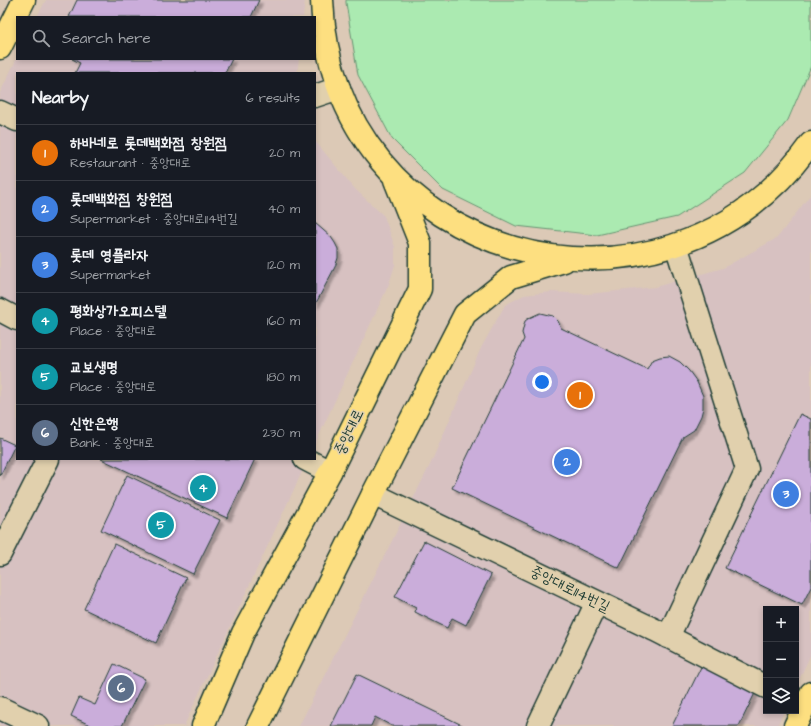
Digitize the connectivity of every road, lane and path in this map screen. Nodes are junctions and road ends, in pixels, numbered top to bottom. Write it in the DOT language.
graph roads {
  1 [pos="24,0"];
  2 [pos="322,0"];
  3 [pos="0,48"];
  4 [pos="339,88"];
  5 [pos="316,96"];
  6 [pos="0,112"];
  7 [pos="16,120"];
  8 [pos="811,142"];
  9 [pos="392,173"];
  10 [pos="676,245"];
  11 [pos="571,259"];
  12 [pos="0,310"];
  13 [pos="16,318"];
  14 [pos="47,460"];
  15 [pos="307,460"];
  16 [pos="330,472"];
  17 [pos="373,494"];
  18 [pos="0,554"];
  19 [pos="597,602"];
  20 [pos="668,637"];
  21 [pos="763,685"];
  22 [pos="806,703"];
  23 [pos="0,708"];
  24 [pos="38,726"];
  25 [pos="203,726"];
  26 [pos="258,726"];
  27 [pos="538,726"];
  28 [pos="795,726"];
  1 -- 3 [label="main road"];
  2 -- 4 [label="main road"];
  4 -- 5 [label="street"];
  4 -- 9 [label="main road"];
  6 -- 7 [label="street"];
  8 -- 10 [label="main road"];
  9 -- 11 [label="main road"];
  9 -- 16 [label="main road, 중앙대로"];
  10 -- 11 [label="main road"];
  10 -- 20 [label="street"];
  11 -- 17 [label="main road"];
  12 -- 13 [label="street"];
  14 -- 18 [label="street"];
  15 -- 16 [label="street"];
  16 -- 25 [label="main road, 중앙대로"];
  17 -- 19 [label="street, 중앙대로114번길"];
  17 -- 26 [label="main road"];
  19 -- 20 [label="street, 중앙대로114번길"];
  19 -- 27 [label="street"];
  20 -- 21 [label="street, 중앙대로114번길"];
  22 -- 28 [label="main road"];
  23 -- 24 [label="street"];
}
